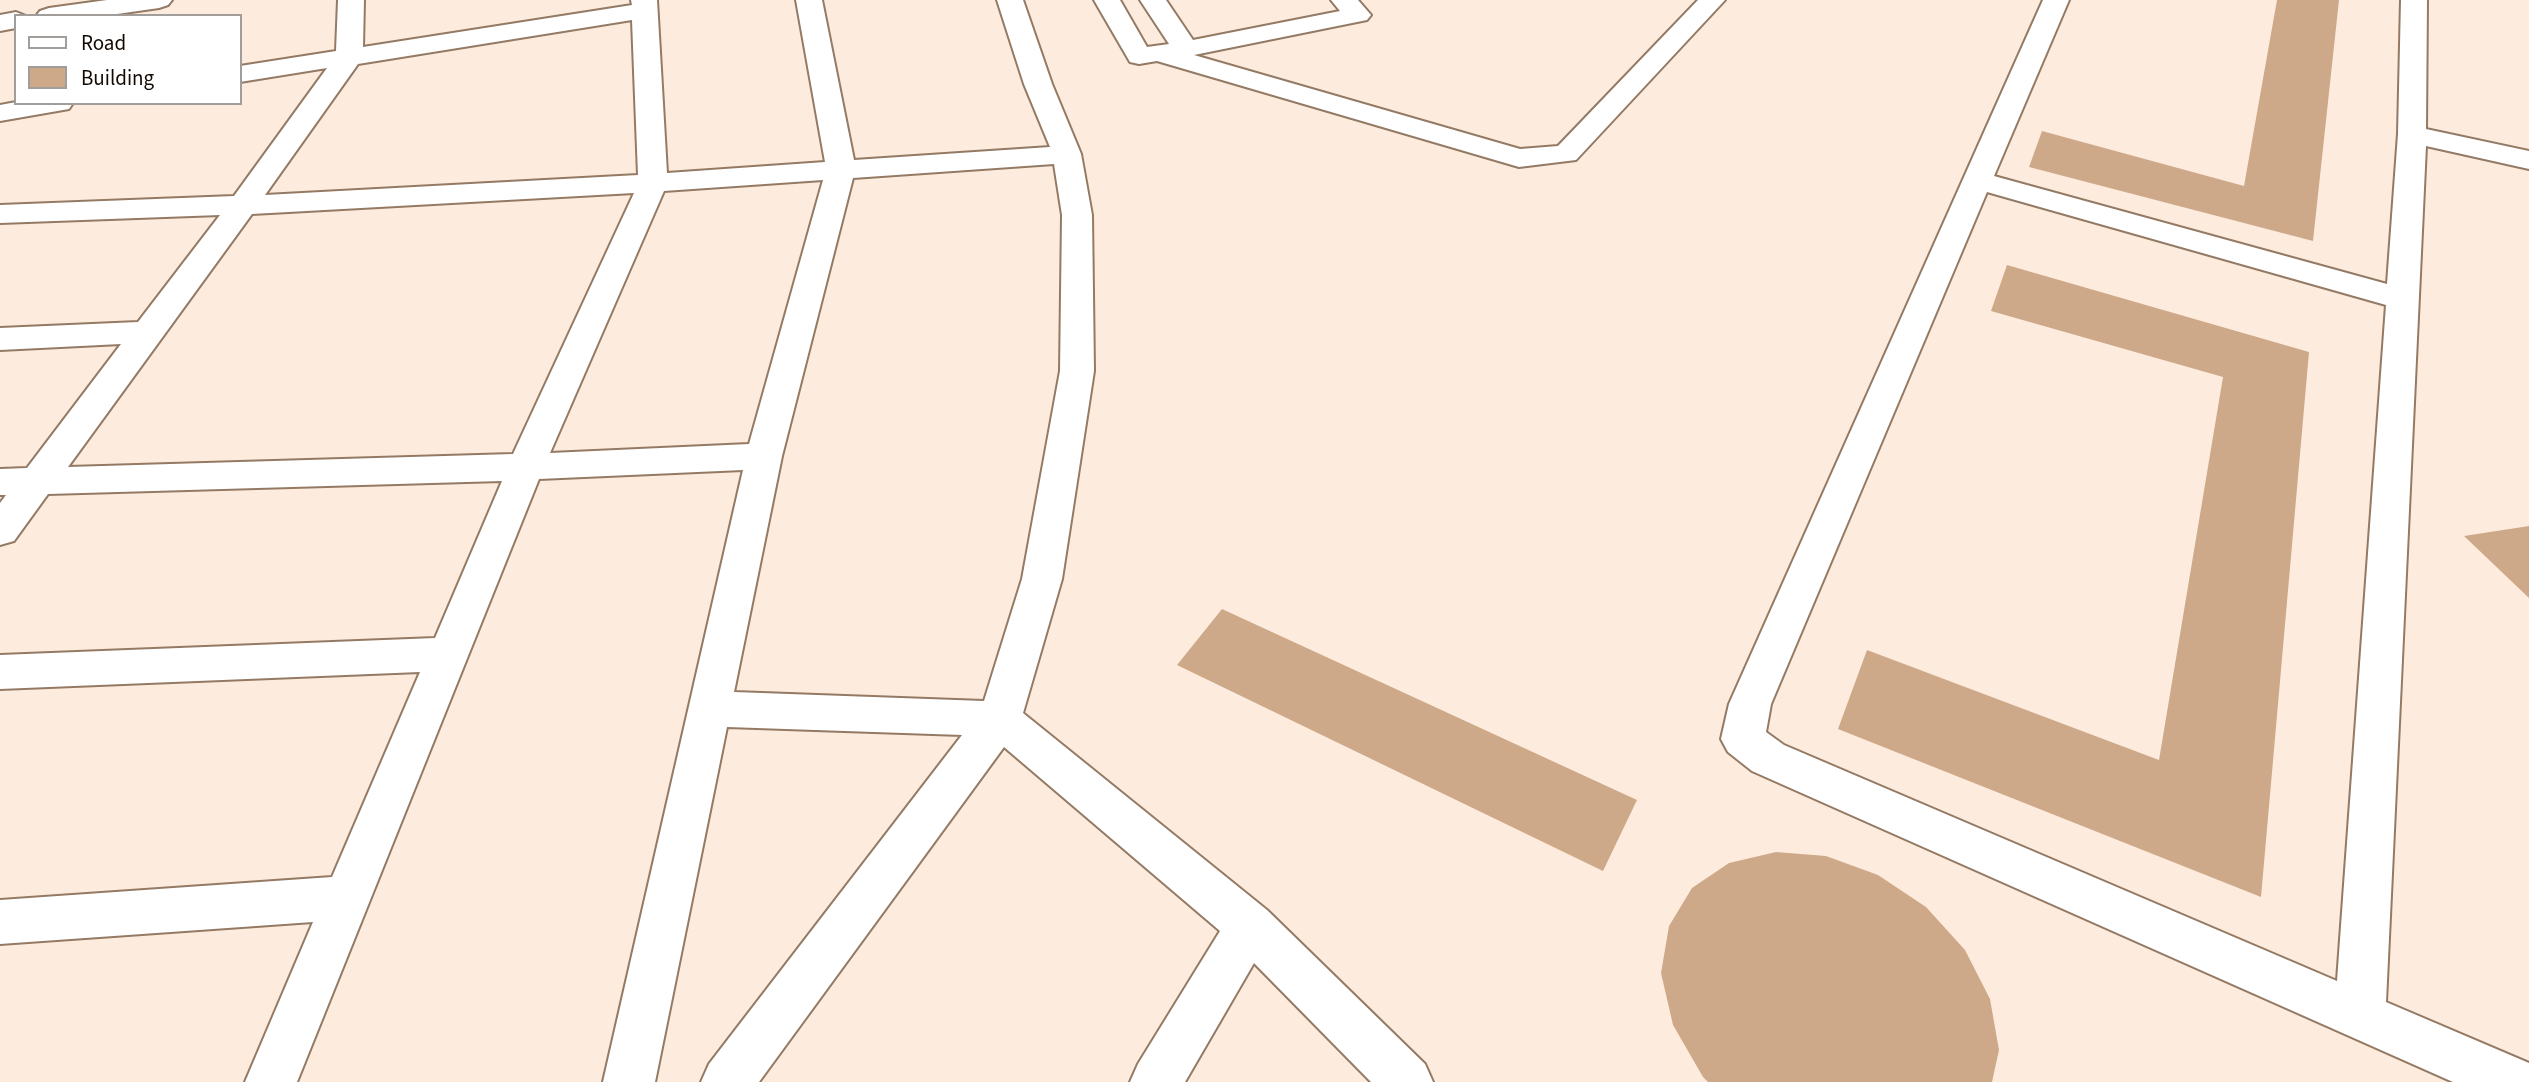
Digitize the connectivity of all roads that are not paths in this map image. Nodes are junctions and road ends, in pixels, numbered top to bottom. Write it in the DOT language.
graph roads {
  1 [pos="159,0"];
  2 [pos="351,0"];
  3 [pos="809,0"];
  4 [pos="1010,0"];
  5 [pos="1107,0"];
  6 [pos="1153,0"];
  7 [pos="1344,0"];
  8 [pos="1712,0"];
  9 [pos="2056,0"];
  10 [pos="2414,0"];
  11 [pos="104,4"];
  12 [pos="644,6"];
  13 [pos="58,14"];
  14 [pos="1186,49"];
  15 [pos="1157,53"];
  16 [pos="349,57"];
  17 [pos="242,74"];
  18 [pos="48,105"];
  19 [pos="0,113"];
  20 [pos="2412,134"];
  21 [pos="1068,154"];
  22 [pos="2529,160"];
  23 [pos="841,169"];
  24 [pos="1977,180"];
  25 [pos="653,183"];
  26 [pos="243,205"];
  27 [pos="0,214"];
  28 [pos="2403,299"];
  29 [pos="149,332"];
  30 [pos="0,339"];
  31 [pos="764,456"];
  32 [pos="526,467"];
  33 [pos="38,480"];
  34 [pos="0,482"];
  35 [pos="0,531"];
  36 [pos="448,654"];
  37 [pos="0,673"];
  38 [pos="709,709"];
  39 [pos="1000,719"];
  40 [pos="347,898"];
  41 [pos="0,922"];
  42 [pos="1250,926"];
  43 [pos="2360,1017"];
  44 [pos="271,1082"];
  45 [pos="629,1082"];
  46 [pos="727,1082"];
  47 [pos="1156,1082"];
  48 [pos="1407,1082"];
  49 [pos="2514,1082"];
  1 -- 11 [label="street"];
  2 -- 16 [label="street"];
  3 -- 23 [label="street"];
  4 -- 21 [label="street"];
  5 -- 15 [label="street"];
  6 -- 14 [label="street"];
  7 -- 14 [label="street"];
  8 -- 15 [label="street"];
  9 -- 24 [label="street"];
  10 -- 20 [label="street"];
  11 -- 13 [label="street"];
  12 -- 16 [label="street"];
  12 -- 25 [label="street"];
  14 -- 15 [label="street"];
  16 -- 17 [label="street"];
  16 -- 26 [label="street"];
  18 -- 19 [label="street"];
  20 -- 22 [label="street"];
  20 -- 28 [label="street"];
  21 -- 23 [label="street"];
  21 -- 39 [label="street"];
  23 -- 25 [label="street"];
  23 -- 31 [label="street"];
  24 -- 28 [label="street"];
  24 -- 43 [label="street"];
  25 -- 26 [label="street"];
  25 -- 32 [label="street"];
  26 -- 27 [label="street"];
  26 -- 29 [label="street"];
  28 -- 43 [label="street"];
  29 -- 30 [label="street"];
  29 -- 33 [label="street"];
  31 -- 32 [label="street"];
  31 -- 38 [label="street"];
  32 -- 33 [label="street"];
  32 -- 36 [label="street"];
  33 -- 34 [label="street"];
  33 -- 35 [label="street"];
  36 -- 37 [label="street"];
  36 -- 40 [label="street"];
  38 -- 39 [label="street"];
  38 -- 45 [label="street"];
  39 -- 42 [label="street"];
  39 -- 46 [label="street"];
  40 -- 41 [label="street"];
  40 -- 44 [label="street"];
  42 -- 47 [label="street"];
  42 -- 48 [label="street"];
  43 -- 49 [label="street"];
}
